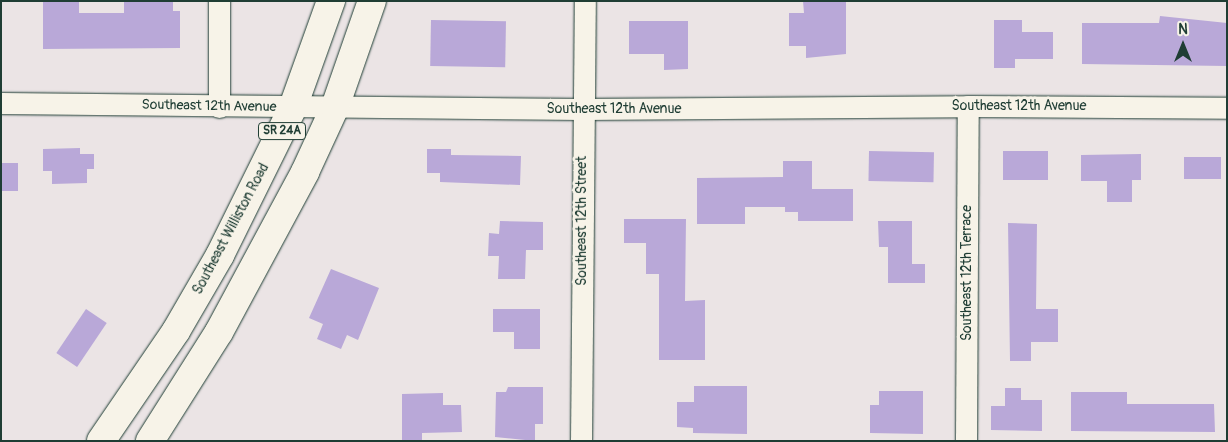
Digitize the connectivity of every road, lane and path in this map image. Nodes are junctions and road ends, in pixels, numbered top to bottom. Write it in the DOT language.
graph roads {
  1 [pos="219,1"];
  2 [pos="331,1"];
  3 [pos="372,1"];
  4 [pos="584,1"];
  5 [pos="1,103"];
  6 [pos="968,106"];
  7 [pos="219,107"];
  8 [pos="293,107"];
  9 [pos="335,107"];
  10 [pos="1227,108"];
  11 [pos="582,109"];
  12 [pos="102,440"];
  13 [pos="150,441"];
  14 [pos="581,441"];
  15 [pos="966,441"];
  1 -- 7 [label="street"];
  2 -- 8 [label="highway, Southeast Williston Road / SR 24A"];
  3 -- 9 [label="highway, SR 24A"];
  4 -- 11 [label="street, Southeast 12th Street"];
  5 -- 7 [label="street, Southeast 12th Avenue"];
  6 -- 10 [label="street, Southeast 12th Avenue"];
  6 -- 11 [label="street, Southeast 12th Avenue"];
  6 -- 15 [label="street, Southeast 12th Terrace"];
  7 -- 8 [label="street, Southeast 12th Avenue"];
  8 -- 9 [label="street, Southeast 12th Avenue"];
  8 -- 12 [label="highway, Southeast Williston Road / SR 24A"];
  9 -- 11 [label="street, Southeast 12th Avenue"];
  9 -- 13 [label="highway, SR 24A"];
  11 -- 14 [label="street, Southeast 12th Street"];
}
